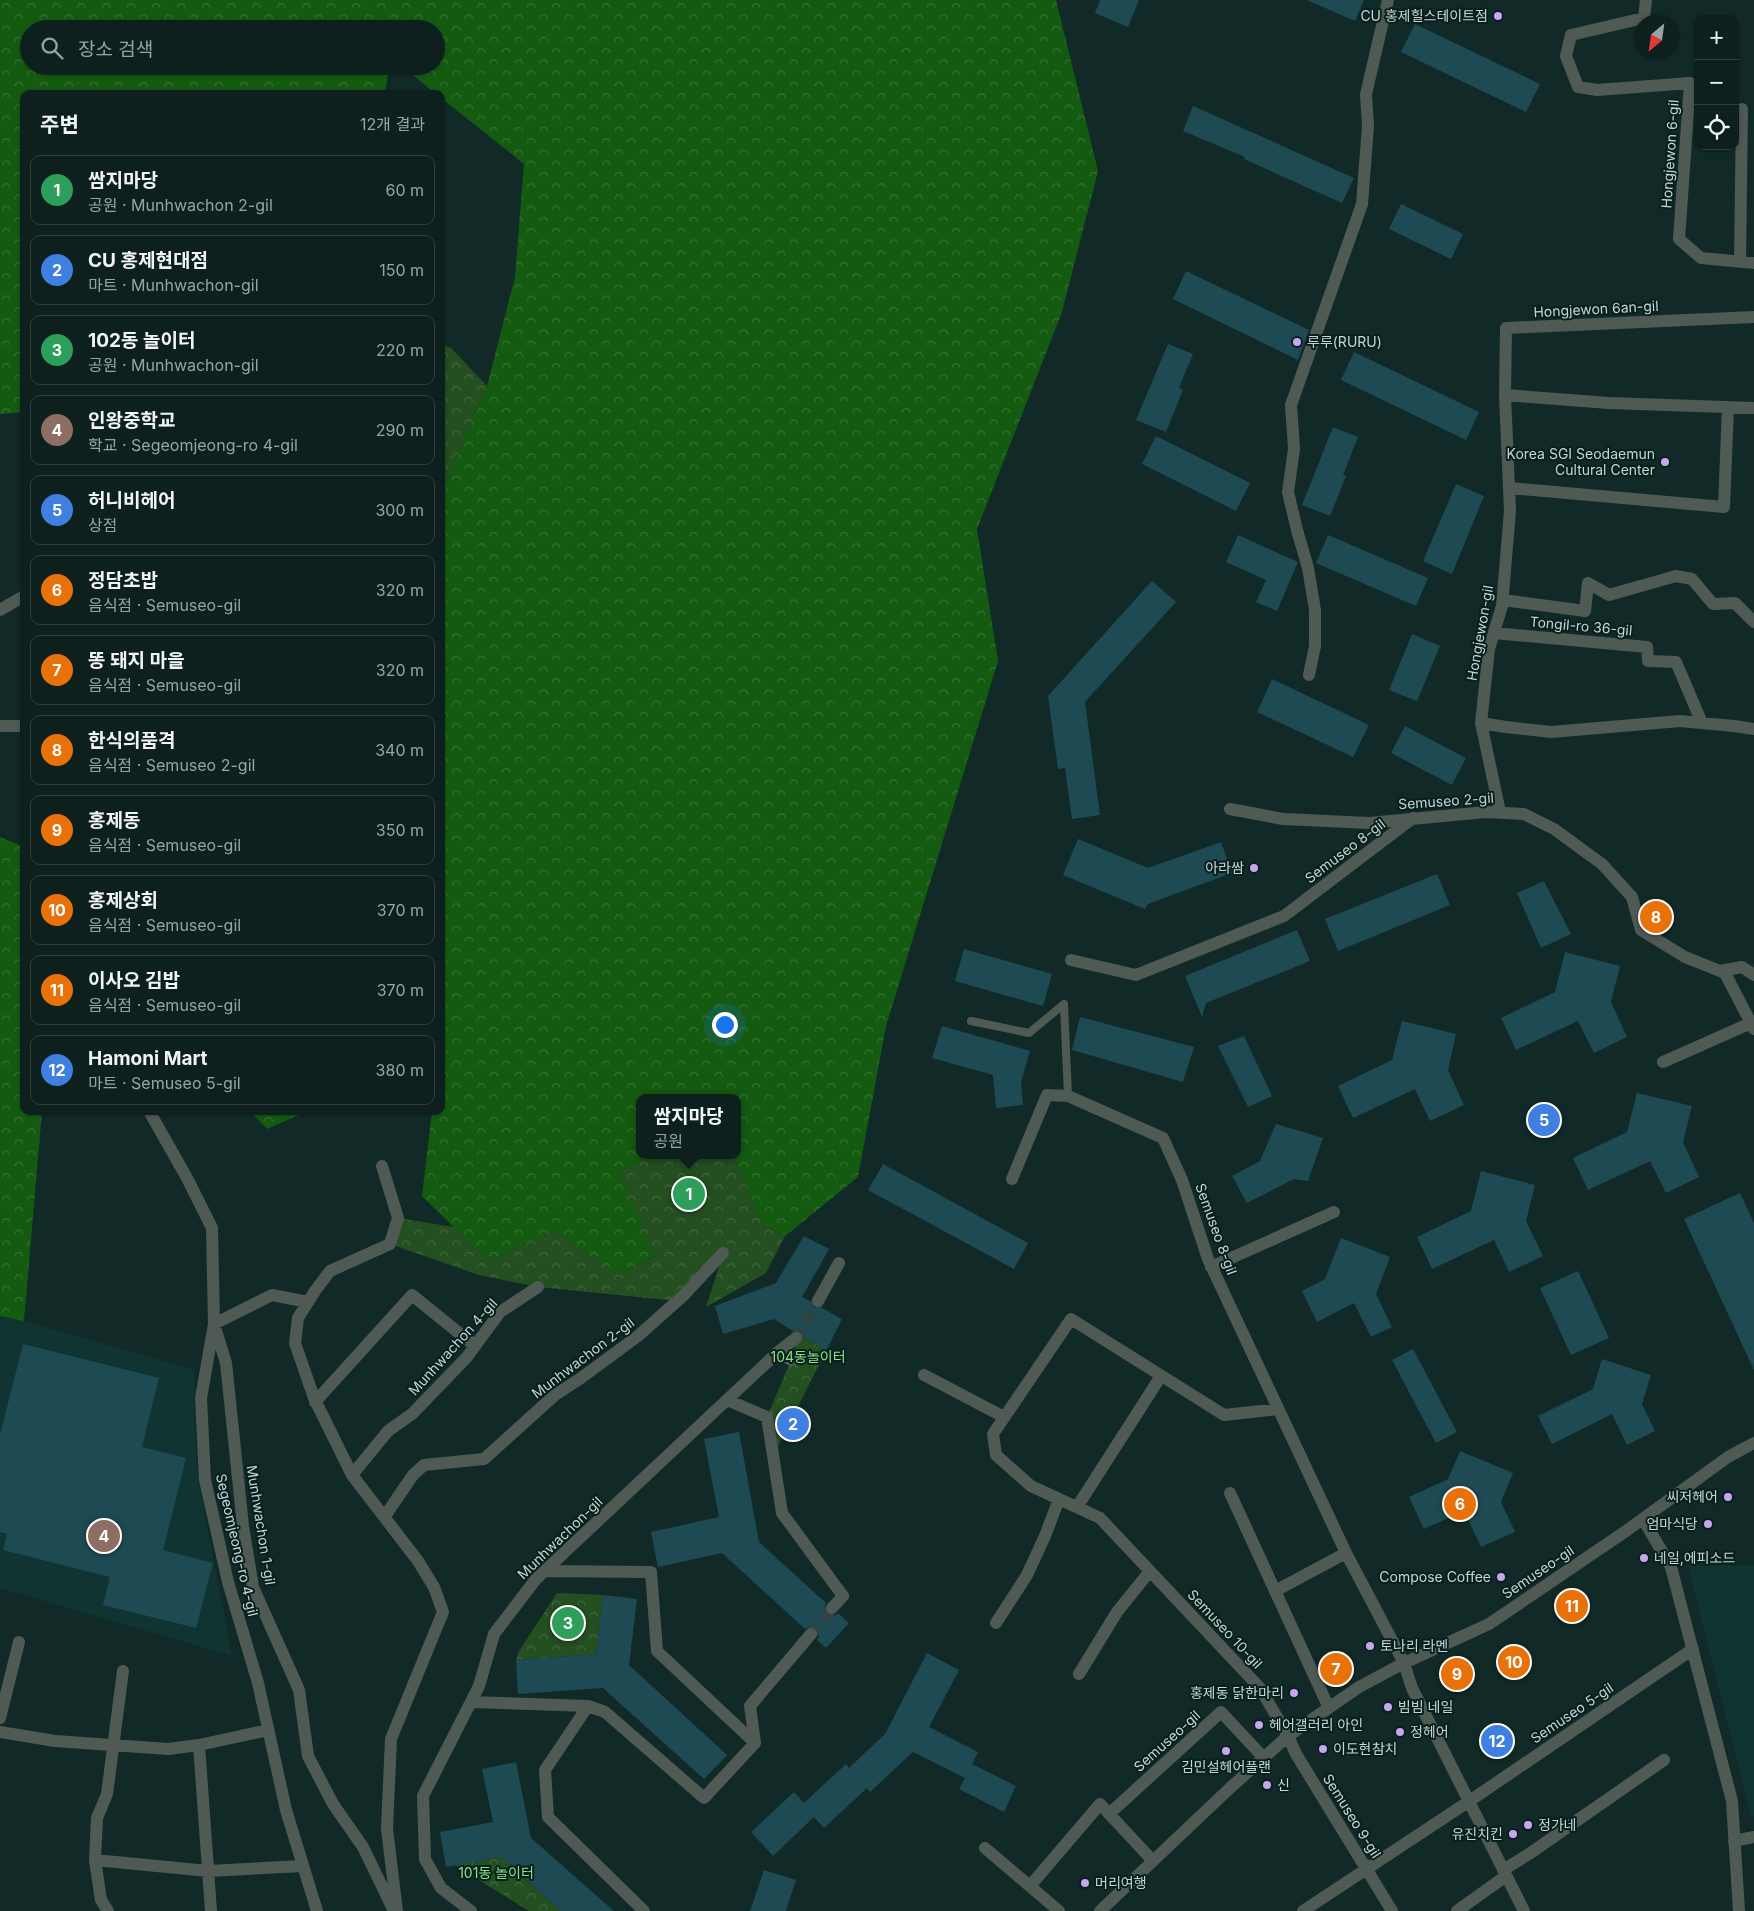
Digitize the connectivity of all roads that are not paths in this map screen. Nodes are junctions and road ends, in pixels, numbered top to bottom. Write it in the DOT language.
graph roads {
  1 [pos="1388,0"];
  2 [pos="1646,0"];
  3 [pos="1742,109"];
  4 [pos="1740,262"];
  5 [pos="1754,263"];
  6 [pos="1754,317"];
  7 [pos="1505,395"];
  8 [pos="1728,407"];
  9 [pos="1754,408"];
  10 [pos="1509,488"];
  11 [pos="20,598"];
  12 [pos="1503,600"];
  13 [pos="0,610"];
  14 [pos="1754,622"];
  15 [pos="1494,633"];
  16 [pos="1309,675"];
  17 [pos="1481,722"];
  18 [pos="1702,723"];
  19 [pos="0,726"];
  20 [pos="20,726"];
  21 [pos="1754,729"];
  22 [pos="1230,809"];
  23 [pos="1500,812"];
  24 [pos="1413,818"];
  25 [pos="1071,960"];
  26 [pos="1748,964"];
  27 [pos="1720,971"];
  28 [pos="1754,975"];
  29 [pos="971,1021"];
  30 [pos="1752,1026"];
  31 [pos="1663,1062"];
  32 [pos="1068,1096"];
  33 [pos="151,1115"];
  34 [pos="382,1166"];
  35 [pos="1012,1179"];
  36 [pos="1334,1212"];
  37 [pos="723,1253"];
  38 [pos="839,1263"];
  39 [pos="1211,1267"];
  40 [pos="538,1287"];
  41 [pos="818,1301"];
  42 [pos="308,1302"];
  43 [pos="214,1324"];
  44 [pos="796,1338"];
  45 [pos="475,1346"];
  46 [pos="778,1352"];
  47 [pos="791,1360"];
  48 [pos="924,1375"];
  49 [pos="1161,1376"];
  50 [pos="727,1400"];
  51 [pos="316,1402"];
  52 [pos="1278,1409"];
  53 [pos="1004,1417"];
  54 [pos="1754,1444"];
  55 [pos="352,1475"];
  56 [pos="1230,1493"];
  57 [pos="1059,1499"];
  58 [pos="1077,1507"];
  59 [pos="385,1516"];
  60 [pos="1643,1519"];
  61 [pos="1346,1553"];
  62 [pos="1150,1571"];
  63 [pos="544,1572"];
  64 [pos="1275,1591"];
  65 [pos="832,1608"];
  66 [pos="996,1623"];
  67 [pos="811,1634"];
  68 [pos="19,1642"];
  69 [pos="1692,1649"];
  70 [pos="1404,1664"];
  71 [pos="123,1672"];
  72 [pos="1079,1674"];
  73 [pos="471,1702"];
  74 [pos="588,1706"];
  75 [pos="1329,1708"];
  76 [pos="0,1718"];
  77 [pos="268,1730"];
  78 [pos="0,1732"];
  79 [pos="1288,1736"];
  80 [pos="754,1743"];
  81 [pos="113,1744"];
  82 [pos="199,1746"];
  83 [pos="1264,1758"];
  84 [pos="1664,1760"];
  85 [pos="1468,1802"];
  86 [pos="1109,1814"];
  87 [pos="1754,1837"];
  88 [pos="1734,1841"];
  89 [pos="985,1848"];
  90 [pos="95,1860"];
  91 [pos="1153,1861"];
  92 [pos="303,1866"];
  93 [pos="1367,1869"];
  94 [pos="208,1871"];
  95 [pos="1505,1873"];
  96 [pos="1030,1886"];
  97 [pos="108,1911"];
  98 [pos="211,1911"];
  99 [pos="317,1911"];
  100 [pos="396,1911"];
  101 [pos="470,1911"];
  102 [pos="644,1911"];
  103 [pos="1059,1911"];
  104 [pos="1100,1911"];
  105 [pos="1303,1911"];
  106 [pos="1392,1911"];
  107 [pos="1457,1911"];
  108 [pos="1524,1911"];
  109 [pos="1739,1911"];
  1 -- 16 [label="street"];
  2 -- 4 [label="street, Hongjewon 6-gil"];
  3 -- 4 [label="street"];
  4 -- 5 [label="street, Hongjewon 6-gil"];
  6 -- 7 [label="street, Hongjewon 6an-gil"];
  7 -- 8 [label="street"];
  7 -- 10 [label="street, Hongjewon-gil"];
  8 -- 9 [label="street"];
  8 -- 10 [label="street"];
  10 -- 12 [label="street, Hongjewon-gil"];
  11 -- 13 [label="street"];
  12 -- 14 [label="street"];
  12 -- 15 [label="street, Hongjewon-gil"];
  15 -- 17 [label="street, Hongjewon-gil"];
  15 -- 18 [label="street, Tongil-ro 36-gil"];
  17 -- 18 [label="street"];
  17 -- 23 [label="street, Hongjewon-gil"];
  18 -- 21 [label="street"];
  19 -- 20 [label="street"];
  22 -- 24 [label="street, Semuseo 2-gil"];
  23 -- 24 [label="street, Semuseo 2-gil"];
  23 -- 27 [label="street, Semuseo 2-gil"];
  24 -- 25 [label="street, Semuseo 8-gil"];
  26 -- 27 [label="street"];
  26 -- 28 [label="street"];
  27 -- 30 [label="street"];
  29 -- 32 [label="lane"];
  30 -- 31 [label="street"];
  32 -- 35 [label="street"];
  32 -- 39 [label="street, Semuseo 8-gil"];
  33 -- 43 [label="street, Segeomjeong-ro 4-gil"];
  34 -- 42 [label="street"];
  36 -- 39 [label="street"];
  37 -- 59 [label="street, Munhwachon 2-gil"];
  38 -- 41 [label="street"];
  39 -- 52 [label="street, Semuseo 8-gil"];
  40 -- 45 [label="street, Munhwachon 4-gil"];
  42 -- 43 [label="street"];
  42 -- 51 [label="street"];
  43 -- 77 [label="street, Segeomjeong-ro 4-gil"];
  43 -- 100 [label="street, Munhwachon 1-gil"];
  44 -- 46 [label="street, Munhwachon-gil"];
  45 -- 51 [label="street"];
  45 -- 55 [label="street, Munhwachon 4-gil"];
  46 -- 47 [label="street"];
  46 -- 50 [label="street, Munhwachon-gil"];
  48 -- 53 [label="street"];
  49 -- 52 [label="street, Semuseo 10-gil"];
  49 -- 53 [label="street, Semuseo 10-gil"];
  49 -- 58 [label="street"];
  50 -- 63 [label="street, Munhwachon-gil"];
  50 -- 65 [label="street"];
  51 -- 55 [label="street"];
  52 -- 61 [label="street, Semuseo 8-gil"];
  53 -- 57 [label="street, Semuseo 10-gil"];
  54 -- 60 [label="street, Semuseo-gil"];
  55 -- 59 [label="street"];
  56 -- 64 [label="street"];
  57 -- 58 [label="street, Semuseo 10-gil"];
  57 -- 66 [label="street"];
  58 -- 62 [label="street, Semuseo 10-gil"];
  59 -- 100 [label="street"];
  60 -- 69 [label="street"];
  60 -- 70 [label="street, Semuseo-gil"];
  61 -- 64 [label="street"];
  61 -- 70 [label="street, Semuseo 8-gil"];
  62 -- 72 [label="street"];
  62 -- 79 [label="street, Semuseo 10-gil"];
  63 -- 73 [label="street, Munhwachon-gil"];
  63 -- 80 [label="street"];
  64 -- 75 [label="street"];
  67 -- 80 [label="street"];
  68 -- 76 [label="street"];
  69 -- 85 [label="street, Semuseo 5-gil"];
  69 -- 88 [label="street"];
  70 -- 75 [label="street, Semuseo-gil"];
  70 -- 85 [label="street, Semuseo 8-gil"];
  71 -- 81 [label="street"];
  73 -- 74 [label="street"];
  73 -- 101 [label="street, Munhwachon-gil"];
  74 -- 80 [label="street"];
  74 -- 102 [label="street"];
  75 -- 79 [label="street, Semuseo-gil"];
  77 -- 82 [label="street"];
  77 -- 92 [label="street, Segeomjeong-ro 4-gil"];
  78 -- 81 [label="street"];
  79 -- 83 [label="street, Semuseo-gil"];
  79 -- 93 [label="street, Semuseo 9-gil"];
  81 -- 82 [label="street"];
  81 -- 90 [label="street"];
  82 -- 94 [label="street"];
  83 -- 86 [label="street, Semuseo-gil"];
  83 -- 91 [label="street, Semuseo-gil"];
  84 -- 95 [label="street"];
  85 -- 93 [label="street, Semuseo 5-gil"];
  85 -- 95 [label="street, Semuseo 8-gil"];
  86 -- 91 [label="street"];
  86 -- 96 [label="street"];
  87 -- 88 [label="street"];
  88 -- 109 [label="street"];
  89 -- 96 [label="street"];
  90 -- 94 [label="street"];
  90 -- 97 [label="street"];
  91 -- 104 [label="street, Semuseo-gil"];
  92 -- 94 [label="street"];
  92 -- 99 [label="street, Segeomjeong-ro 4-gil"];
  93 -- 105 [label="street, Semuseo 5-gil"];
  93 -- 106 [label="street, Semuseo 9-gil"];
  94 -- 98 [label="street"];
  95 -- 107 [label="street"];
  95 -- 108 [label="street, Semuseo 8-gil"];
  96 -- 103 [label="street"];
}
